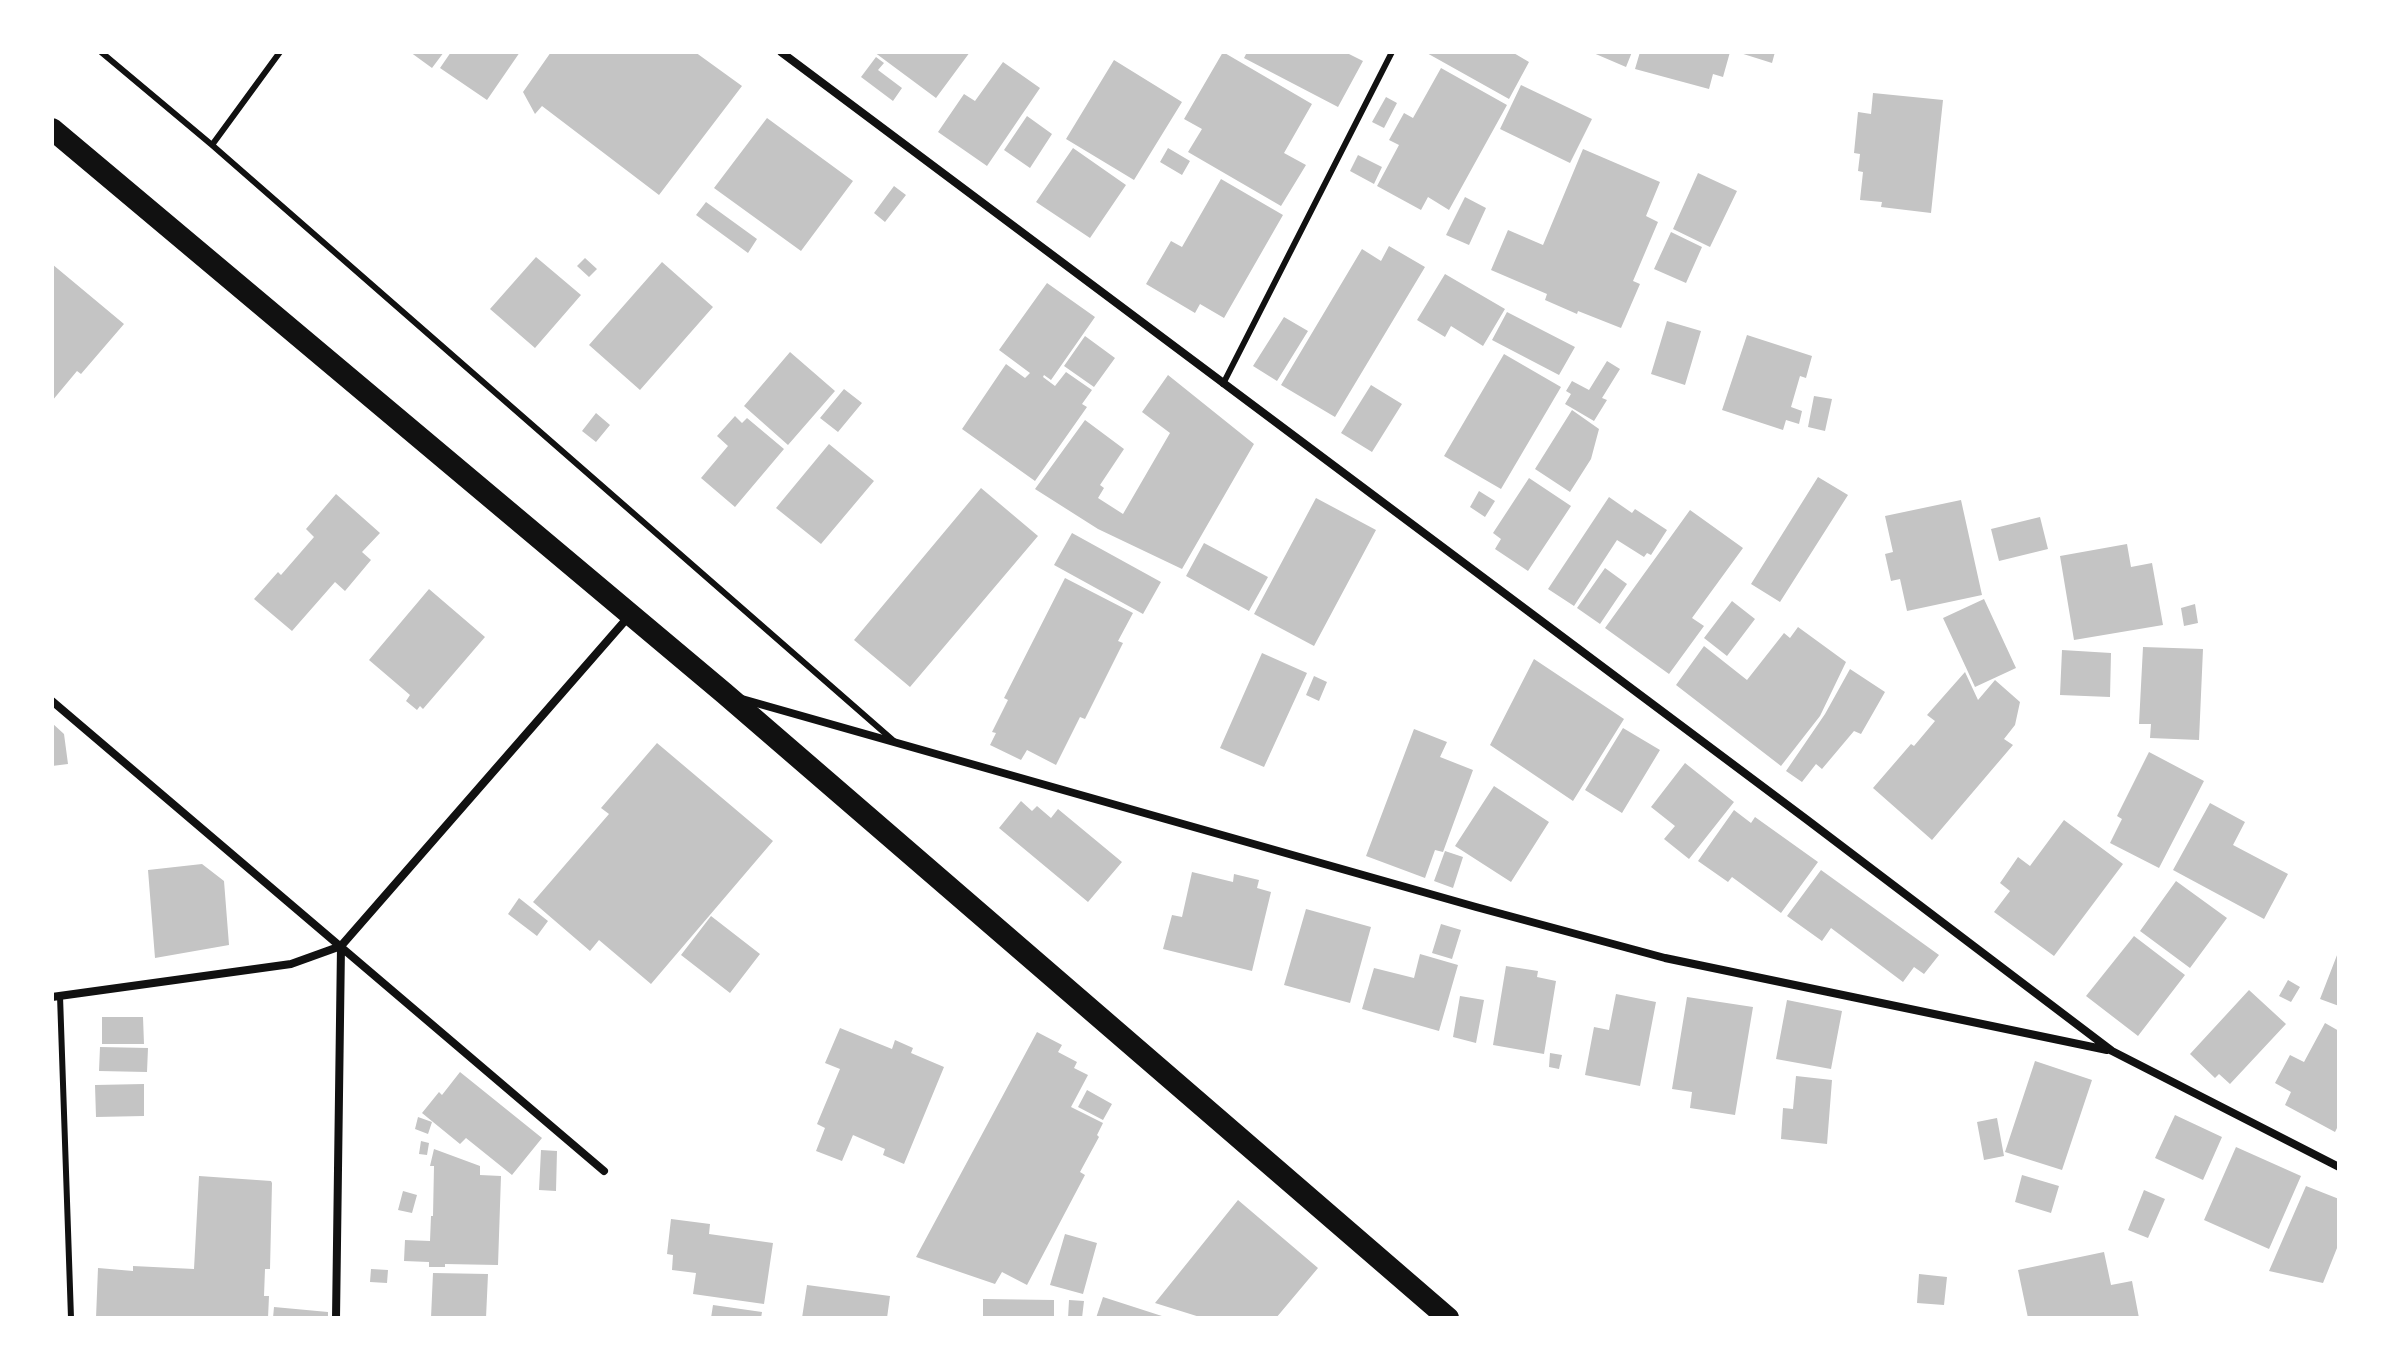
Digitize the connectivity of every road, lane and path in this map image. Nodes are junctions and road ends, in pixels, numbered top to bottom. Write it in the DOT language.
graph roads {
  1 [pos="101,52"];
  2 [pos="280,52"];
  3 [pos="781,52"];
  4 [pos="1392,52"];
  5 [pos="52,129"];
  6 [pos="212,145"];
  7 [pos="1223,384"];
  8 [pos="631,615"];
  9 [pos="724,693"];
  10 [pos="52,701"];
  11 [pos="896,743"];
  12 [pos="341,946"];
  13 [pos="56,997"];
  14 [pos="2112,1051"];
  15 [pos="2339,1167"];
  16 [pos="604,1171"];
  17 [pos="71,1318"];
  18 [pos="336,1318"];
  19 [pos="1448,1318"];
  1 -- 6 [label="lane"];
  2 -- 6 [label="lane"];
  3 -- 7 [label="street"];
  4 -- 7 [label="lane"];
  5 -- 8 [label="highway"];
  6 -- 11 [label="lane"];
  7 -- 14 [label="street"];
  8 -- 9 [label="highway"];
  8 -- 12 [label="street"];
  9 -- 11 [label="street"];
  9 -- 19 [label="highway"];
  10 -- 12 [label="street"];
  11 -- 14 [label="street"];
  12 -- 13 [label="street"];
  12 -- 16 [label="street"];
  12 -- 18 [label="street"];
  13 -- 17 [label="lane"];
  14 -- 15 [label="street"];
}
